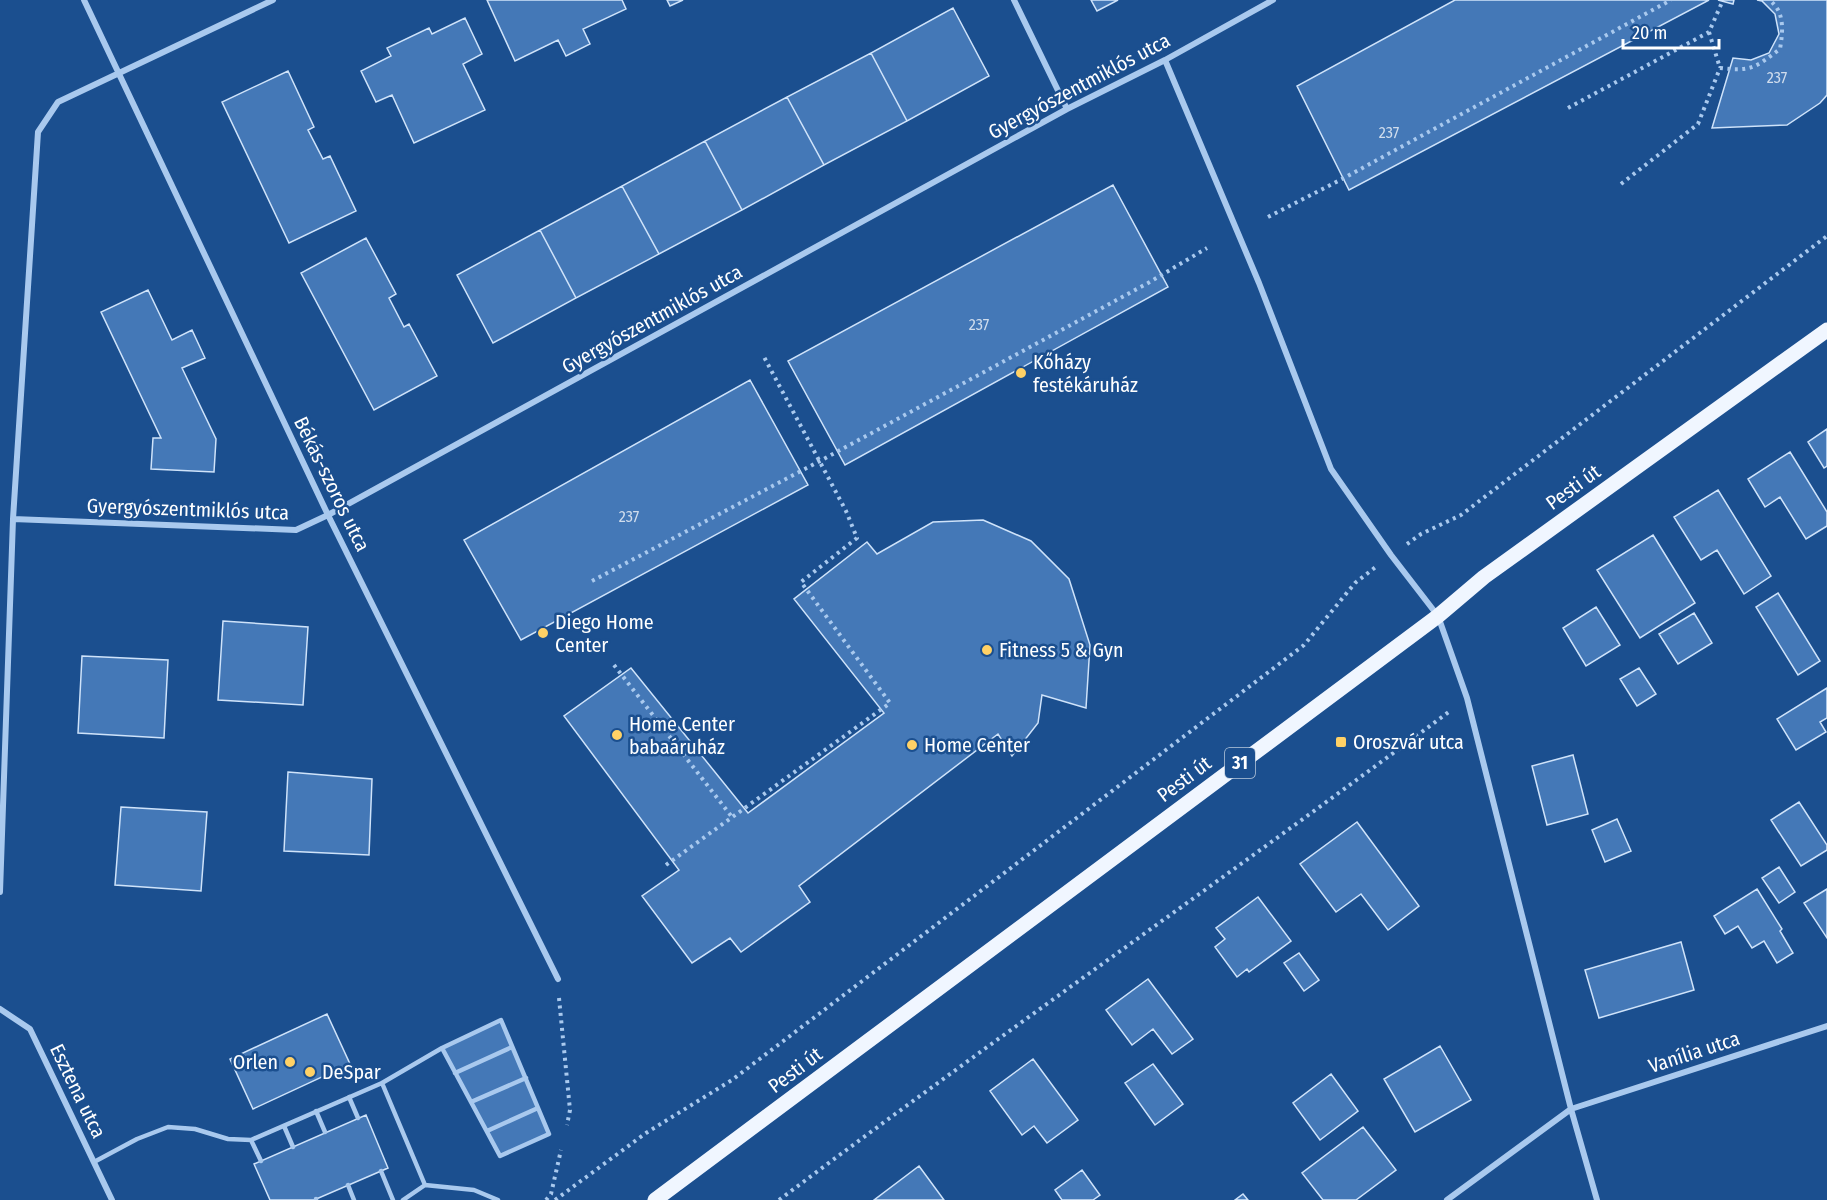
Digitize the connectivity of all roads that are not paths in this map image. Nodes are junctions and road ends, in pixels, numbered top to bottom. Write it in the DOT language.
graph roads {
  1 [pos="84,0"];
  2 [pos="273,0"];
  3 [pos="1014,0"];
  4 [pos="1273,0"];
  5 [pos="1165,60"];
  6 [pos="119,75"];
  7 [pos="1067,109"];
  8 [pos="1827,330"];
  9 [pos="328,515"];
  10 [pos="12,519"];
  11 [pos="1438,616"];
  12 [pos="0,892"];
  13 [pos="558,979"];
  14 [pos="0,1009"];
  15 [pos="1827,1026"];
  16 [pos="512,1047"];
  17 [pos="442,1048"];
  18 [pos="455,1073"];
  19 [pos="526,1078"];
  20 [pos="382,1083"];
  21 [pos="349,1097"];
  22 [pos="471,1102"];
  23 [pos="538,1108"];
  24 [pos="1571,1109"];
  25 [pos="316,1112"];
  26 [pos="358,1118"];
  27 [pos="284,1126"];
  28 [pos="487,1131"];
  29 [pos="325,1132"];
  30 [pos="251,1140"];
  31 [pos="293,1147"];
  32 [pos="261,1161"];
  33 [pos="94,1162"];
  34 [pos="381,1171"];
  35 [pos="348,1185"];
  36 [pos="425,1185"];
  37 [pos="112,1200"];
  38 [pos="354,1200"];
  39 [pos="393,1200"];
  40 [pos="403,1200"];
  41 [pos="498,1200"];
  42 [pos="656,1200"];
  43 [pos="1447,1200"];
  44 [pos="1597,1200"];
  1 -- 6 [label="street, Békás-szoros utca"];
  2 -- 6 [label="street"];
  3 -- 7 [label="street"];
  4 -- 5 [label="street, Gyergyószentmiklós utca"];
  5 -- 7 [label="street, Gyergyószentmiklós utca"];
  5 -- 11 [label="street"];
  6 -- 9 [label="street, Békás-szoros utca"];
  6 -- 10 [label="street"];
  7 -- 9 [label="street, Gyergyószentmiklós utca"];
  8 -- 11 [label="main road, Pesti út / 31"];
  9 -- 10 [label="street, Gyergyószentmiklós utca"];
  9 -- 13 [label="street, Békás-szoros utca"];
  10 -- 12 [label="street"];
  11 -- 24 [label="street"];
  11 -- 42 [label="main road, Pesti út / 31"];
  14 -- 33 [label="street, Esztena utca"];
  15 -- 24 [label="street, Vanília utca"];
  16 -- 17 [label="lane"];
  16 -- 18 [label="lane"];
  16 -- 19 [label="lane"];
  17 -- 18 [label="lane"];
  17 -- 20 [label="lane"];
  18 -- 22 [label="lane"];
  19 -- 22 [label="lane"];
  19 -- 23 [label="lane"];
  20 -- 21 [label="lane"];
  20 -- 36 [label="lane"];
  21 -- 25 [label="lane"];
  21 -- 26 [label="lane"];
  22 -- 28 [label="lane"];
  23 -- 28 [label="lane"];
  23 -- 28 [label="lane"];
  24 -- 43 [label="street, Vanília utca"];
  24 -- 44 [label="street"];
  25 -- 27 [label="lane"];
  25 -- 29 [label="lane"];
  27 -- 30 [label="lane"];
  27 -- 31 [label="lane"];
  30 -- 32 [label="lane"];
  30 -- 33 [label="lane"];
  33 -- 37 [label="street, Esztena utca"];
  34 -- 39 [label="lane"];
  35 -- 38 [label="lane"];
  36 -- 40 [label="lane"];
  36 -- 41 [label="lane"];
}
